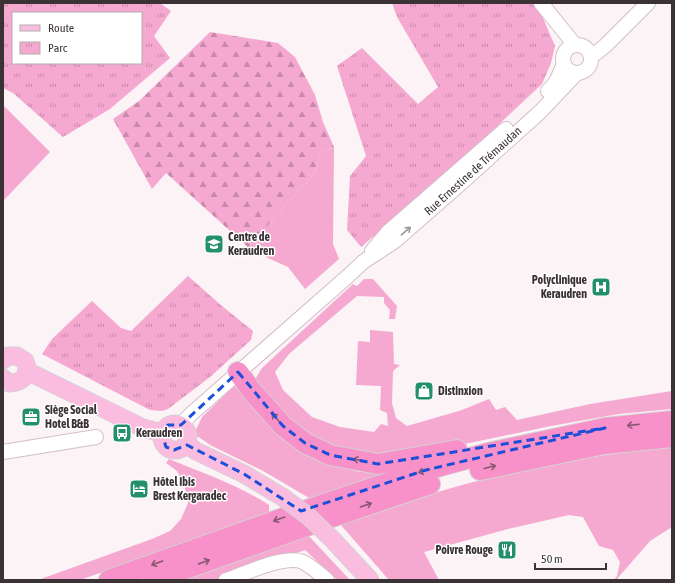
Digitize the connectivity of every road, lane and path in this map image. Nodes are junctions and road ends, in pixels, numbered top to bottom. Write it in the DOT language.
graph roads {
  1 [pos="648,3"];
  2 [pos="545,7"];
  3 [pos="583,50"];
  4 [pos="563,60"];
  5 [pos="577,73"];
  6 [pos="363,262"];
  7 [pos="3,359"];
  8 [pos="27,371"];
  9 [pos="238,372"];
  10 [pos="5,383"];
  11 [pos="672,421"];
  12 [pos="181,426"];
  13 [pos="605,428"];
  14 [pos="162,433"];
  15 [pos="96,437"];
  16 [pos="672,437"];
  17 [pos="186,444"];
  18 [pos="3,452"];
  19 [pos="109,580"];
  20 [pos="154,580"];
  21 [pos="226,580"];
  22 [pos="327,580"];
  23 [pos="370,580"];
  1 -- 3 [label="street"];
  2 -- 3 [label="street"];
  2 -- 4 [label="street"];
  3 -- 4 [label="street"];
  3 -- 5 [label="street"];
  4 -- 5 [label="street"];
  4 -- 6 [label="street, Rue Ernestine de Trémaudan"];
  6 -- 5 [label="street, Rue Ernestine de Trémaudan, one-way"];
  6 -- 9 [label="street, Rue Ernestine de Trémaudan"];
  7 -- 8 [label="main road"];
  8 -- 10 [label="main road"];
  8 -- 14 [label="main road"];
  9 -- 12 [label="street, Rue Ernestine de Trémaudan"];
  13 -- 9 [label="highway, one-way"];
  11 -- 13 [label="highway, one-way"];
  12 -- 14 [label="main road"];
  12 -- 17 [label="main road"];
  13 -- 19 [label="highway, one-way"];
  14 -- 17 [label="main road"];
  15 -- 18 [label="street"];
  20 -- 16 [label="highway, one-way"];
  17 -- 23 [label="main road, bridge"];
  21 -- 22 [label="street"];
}
